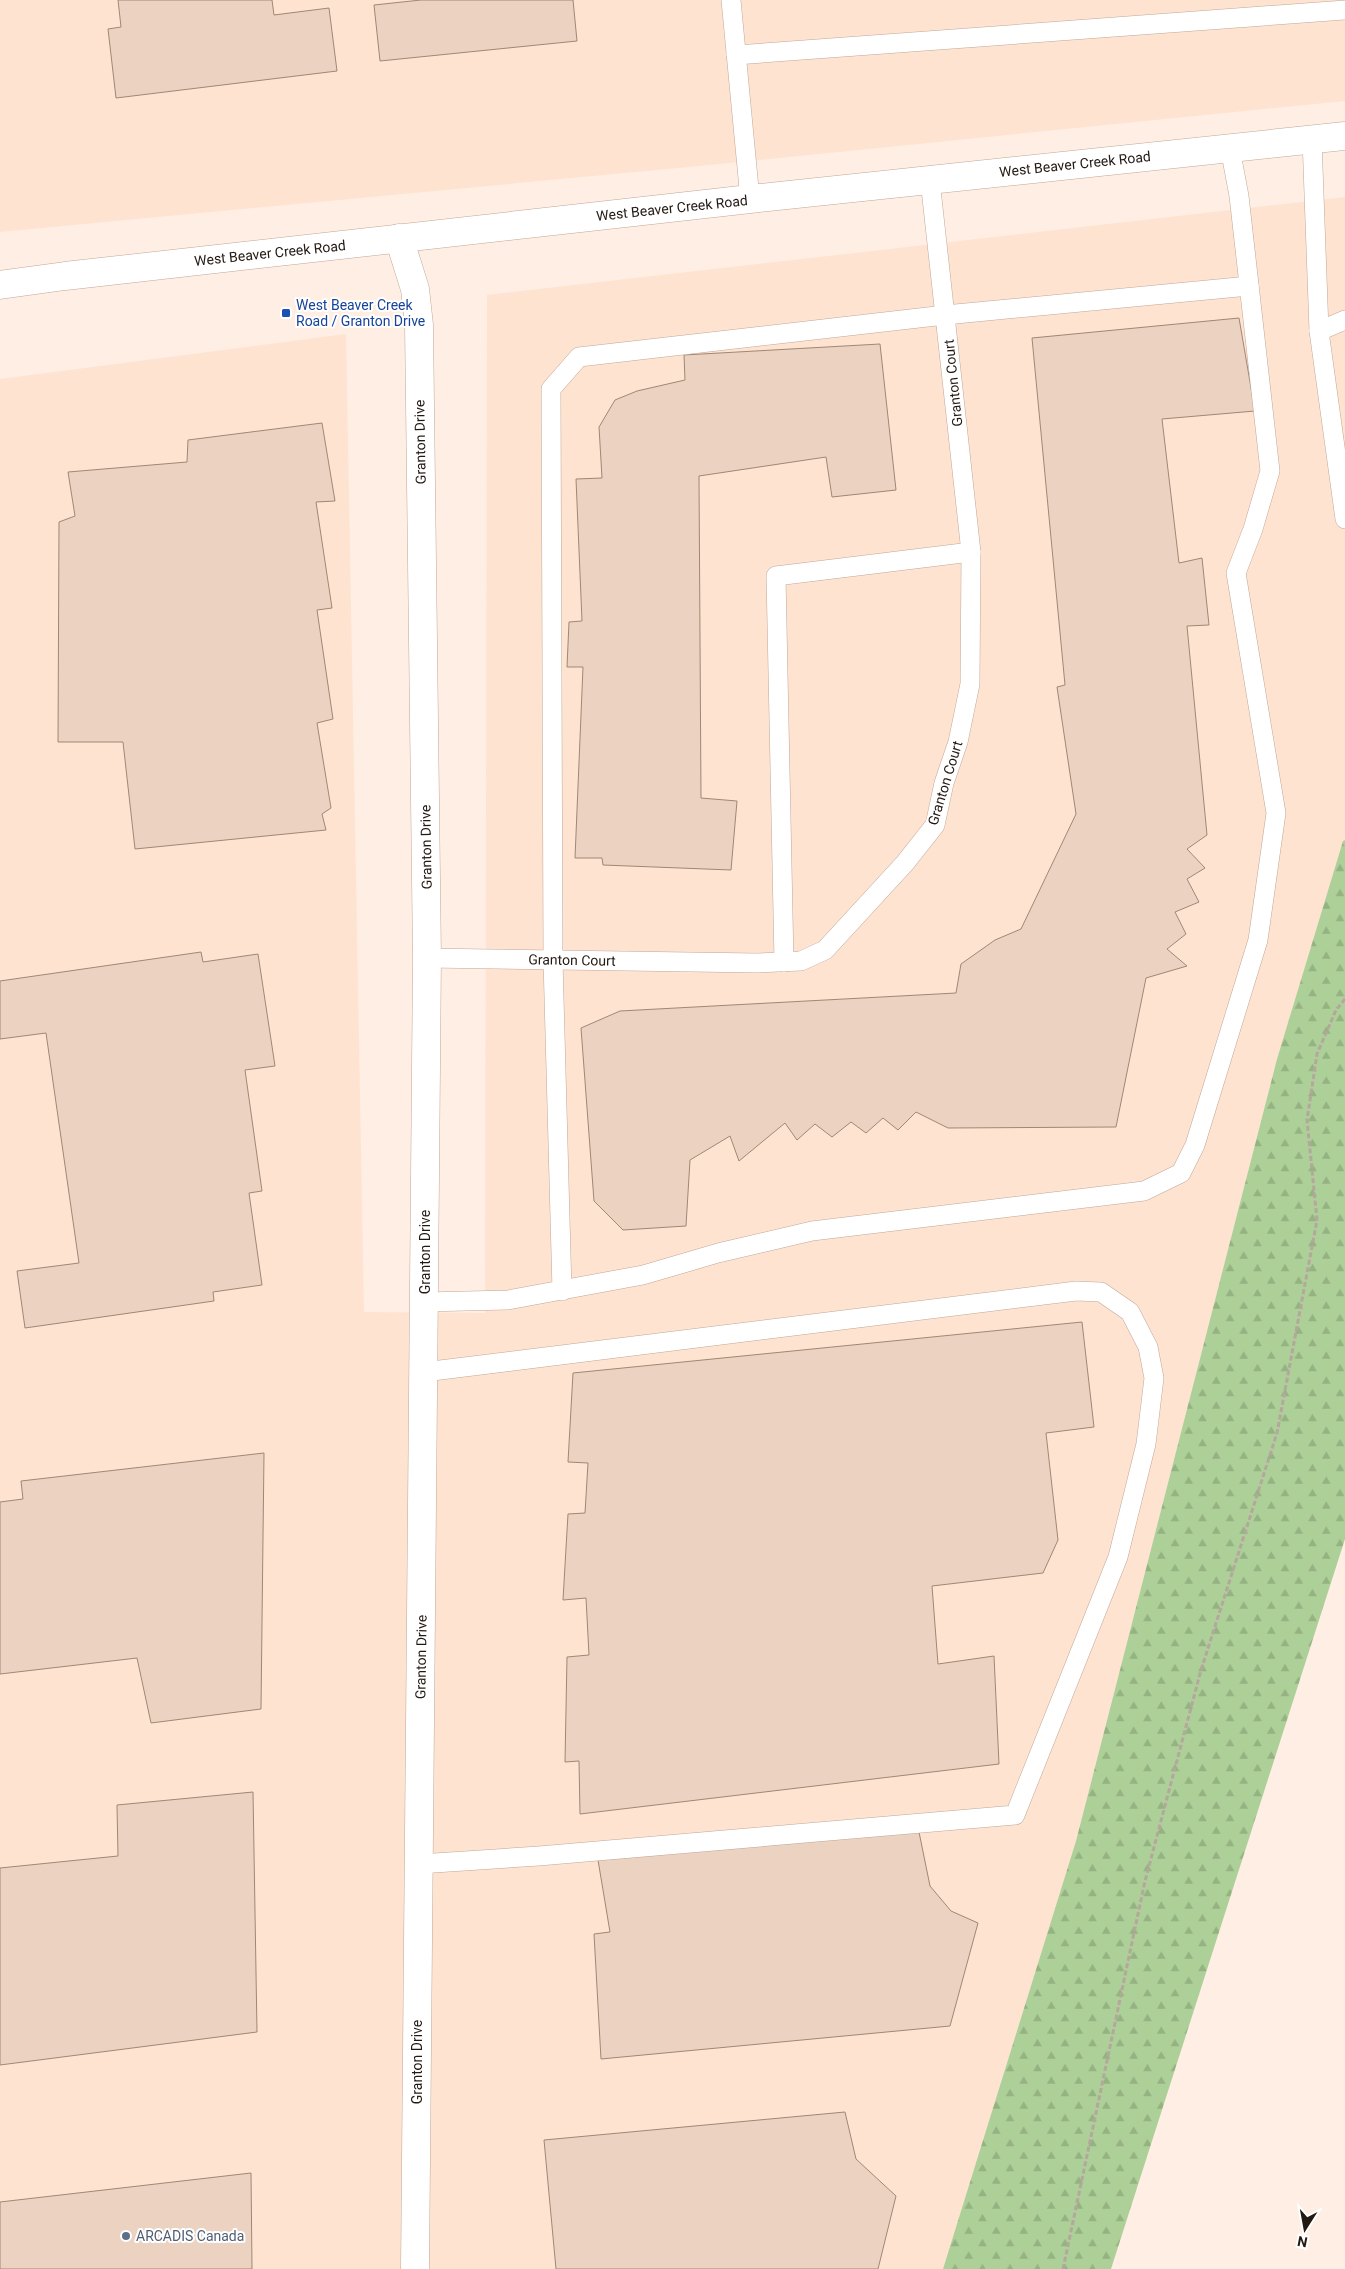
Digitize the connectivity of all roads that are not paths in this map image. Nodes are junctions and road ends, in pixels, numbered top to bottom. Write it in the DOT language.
graph roads {
  1 [pos="731,0"];
  2 [pos="1345,10"];
  3 [pos="736,56"];
  4 [pos="1345,136"];
  5 [pos="1312,139"];
  6 [pos="1230,148"];
  7 [pos="930,180"];
  8 [pos="750,199"];
  9 [pos="399,238"];
  10 [pos="0,286"];
  11 [pos="1249,286"];
  12 [pos="945,315"];
  13 [pos="1345,320"];
  14 [pos="1319,331"];
  15 [pos="1345,519"];
  16 [pos="971,552"];
  17 [pos="427,958"];
  18 [pos="553,960"];
  19 [pos="784,962"];
  20 [pos="562,1291"];
  21 [pos="424,1302"];
  22 [pos="424,1372"];
  23 [pos="419,1864"];
  24 [pos="415,2269"];
  1 -- 3 [label="lane"];
  2 -- 3 [label="lane"];
  3 -- 8 [label="lane"];
  4 -- 5 [label="street, West Beaver Creek Road"];
  5 -- 6 [label="street, West Beaver Creek Road"];
  5 -- 14 [label="lane"];
  6 -- 7 [label="street, West Beaver Creek Road"];
  6 -- 11 [label="lane"];
  7 -- 8 [label="street, West Beaver Creek Road"];
  7 -- 12 [label="lane, Granton Court"];
  8 -- 9 [label="street, West Beaver Creek Road"];
  9 -- 10 [label="street, West Beaver Creek Road"];
  9 -- 17 [label="street, Granton Drive"];
  11 -- 12 [label="lane"];
  11 -- 20 [label="lane"];
  12 -- 16 [label="lane, Granton Court"];
  12 -- 18 [label="lane"];
  13 -- 14 [label="lane"];
  14 -- 15 [label="lane"];
  16 -- 19 [label="lane, Granton Court"];
  16 -- 19 [label="lane"];
  17 -- 18 [label="lane, Granton Court"];
  17 -- 21 [label="street, Granton Drive"];
  18 -- 19 [label="lane, Granton Court"];
  18 -- 20 [label="lane"];
  20 -- 21 [label="lane"];
  21 -- 22 [label="street, Granton Drive"];
  22 -- 23 [label="street, Granton Drive"];
  22 -- 23 [label="lane"];
  23 -- 24 [label="street, Granton Drive"];
}
